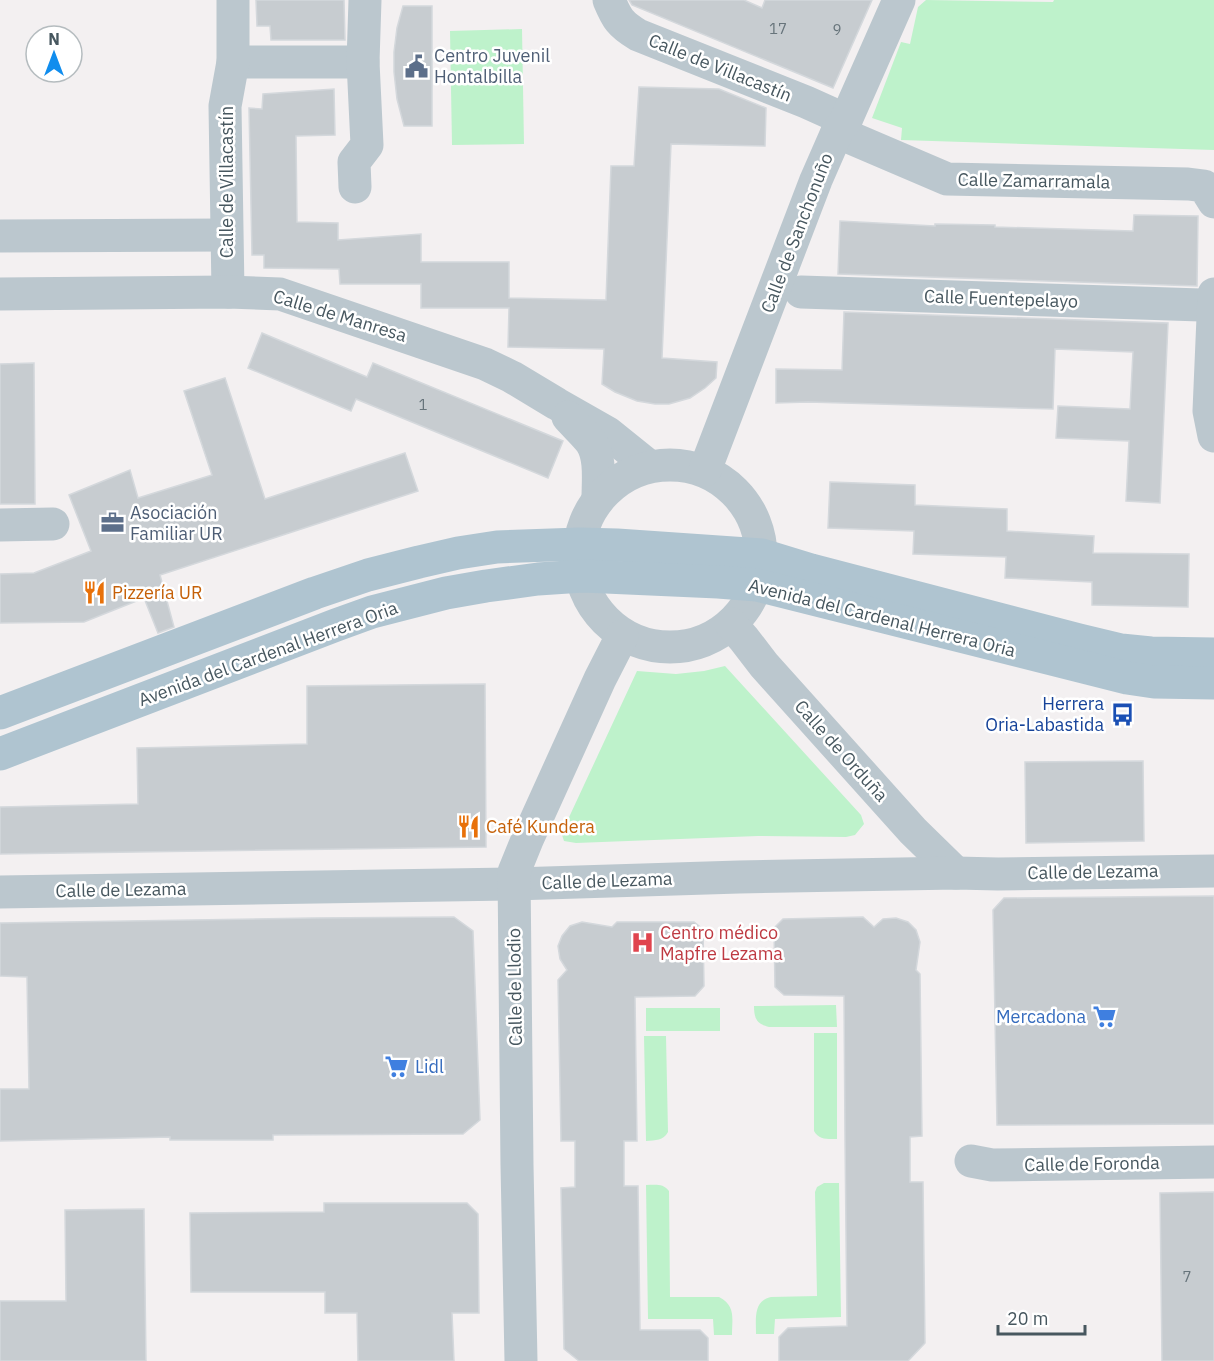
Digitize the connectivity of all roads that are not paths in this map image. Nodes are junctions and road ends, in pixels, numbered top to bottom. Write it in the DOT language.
graph roads {
  1 [pos="233,0"];
  2 [pos="365,0"];
  3 [pos="609,0"];
  4 [pos="898,0"];
  5 [pos="233,62"];
  6 [pos="363,62"];
  7 [pos="841,126"];
  8 [pos="355,187"];
  9 [pos="1209,194"];
  10 [pos="226,235"];
  11 [pos="0,236"];
  12 [pos="228,292"];
  13 [pos="801,292"];
  14 [pos="0,294"];
  15 [pos="1208,300"];
  16 [pos="557,404"];
  17 [pos="1214,436"];
  18 [pos="649,466"];
  19 [pos="705,470"];
  20 [pos="598,498"];
  21 [pos="52,524"];
  22 [pos="0,525"];
  23 [pos="580,544"];
  24 [pos="759,570"];
  25 [pos="582,576"];
  26 [pos="731,624"];
  27 [pos="622,636"];
  28 [pos="1214,654"];
  29 [pos="1214,683"];
  30 [pos="0,713"];
  31 [pos="0,754"];
  32 [pos="1214,871"];
  33 [pos="956,873"];
  34 [pos="514,884"];
  35 [pos="0,892"];
  36 [pos="971,1161"];
  37 [pos="1214,1162"];
  38 [pos="521,1361"];
  1 -- 5 [label="street, Calle de Villacastín"];
  2 -- 6 [label="street"];
  3 -- 7 [label="street, Calle de Villacastín"];
  4 -- 7 [label="street, Calle de Sanchonuño"];
  5 -- 6 [label="street"];
  5 -- 10 [label="street, Calle de Villacastín"];
  6 -- 8 [label="street"];
  7 -- 9 [label="street, Calle Zamarramala"];
  7 -- 19 [label="street, Calle de Sanchonuño"];
  10 -- 11 [label="street"];
  10 -- 12 [label="street, Calle de Villacastín"];
  12 -- 14 [label="street, Calle de Manresa"];
  12 -- 16 [label="street, Calle de Manresa"];
  13 -- 15 [label="street, Calle Fuentepelayo"];
  15 -- 17 [label="street"];
  16 -- 18 [label="street, Calle de Manresa"];
  16 -- 20 [label="street"];
  18 -- 19 [label="street"];
  18 -- 20 [label="street"];
  19 -- 24 [label="street"];
  20 -- 23 [label="street"];
  21 -- 22 [label="street"];
  23 -- 24 [label="main road, Avenida del Cardenal Herrera Oria"];
  23 -- 25 [label="street"];
  23 -- 30 [label="main road, Avenida del Cardenal Herrera Oria"];
  24 -- 25 [label="main road, Avenida del Cardenal Herrera Oria"];
  24 -- 26 [label="street"];
  24 -- 28 [label="main road, Avenida del Cardenal Herrera Oria"];
  24 -- 29 [label="main road, Avenida del Cardenal Herrera Oria"];
  25 -- 27 [label="street"];
  25 -- 31 [label="main road, Avenida del Cardenal Herrera Oria"];
  26 -- 27 [label="street"];
  26 -- 33 [label="street, Calle de Orduña"];
  27 -- 34 [label="street, Calle de Llodio"];
  32 -- 33 [label="street, Calle de Lezama"];
  33 -- 34 [label="street, Calle de Lezama"];
  34 -- 35 [label="street, Calle de Lezama"];
  34 -- 38 [label="street, Calle de Llodio"];
  36 -- 37 [label="street, Calle de Foronda"];
}
